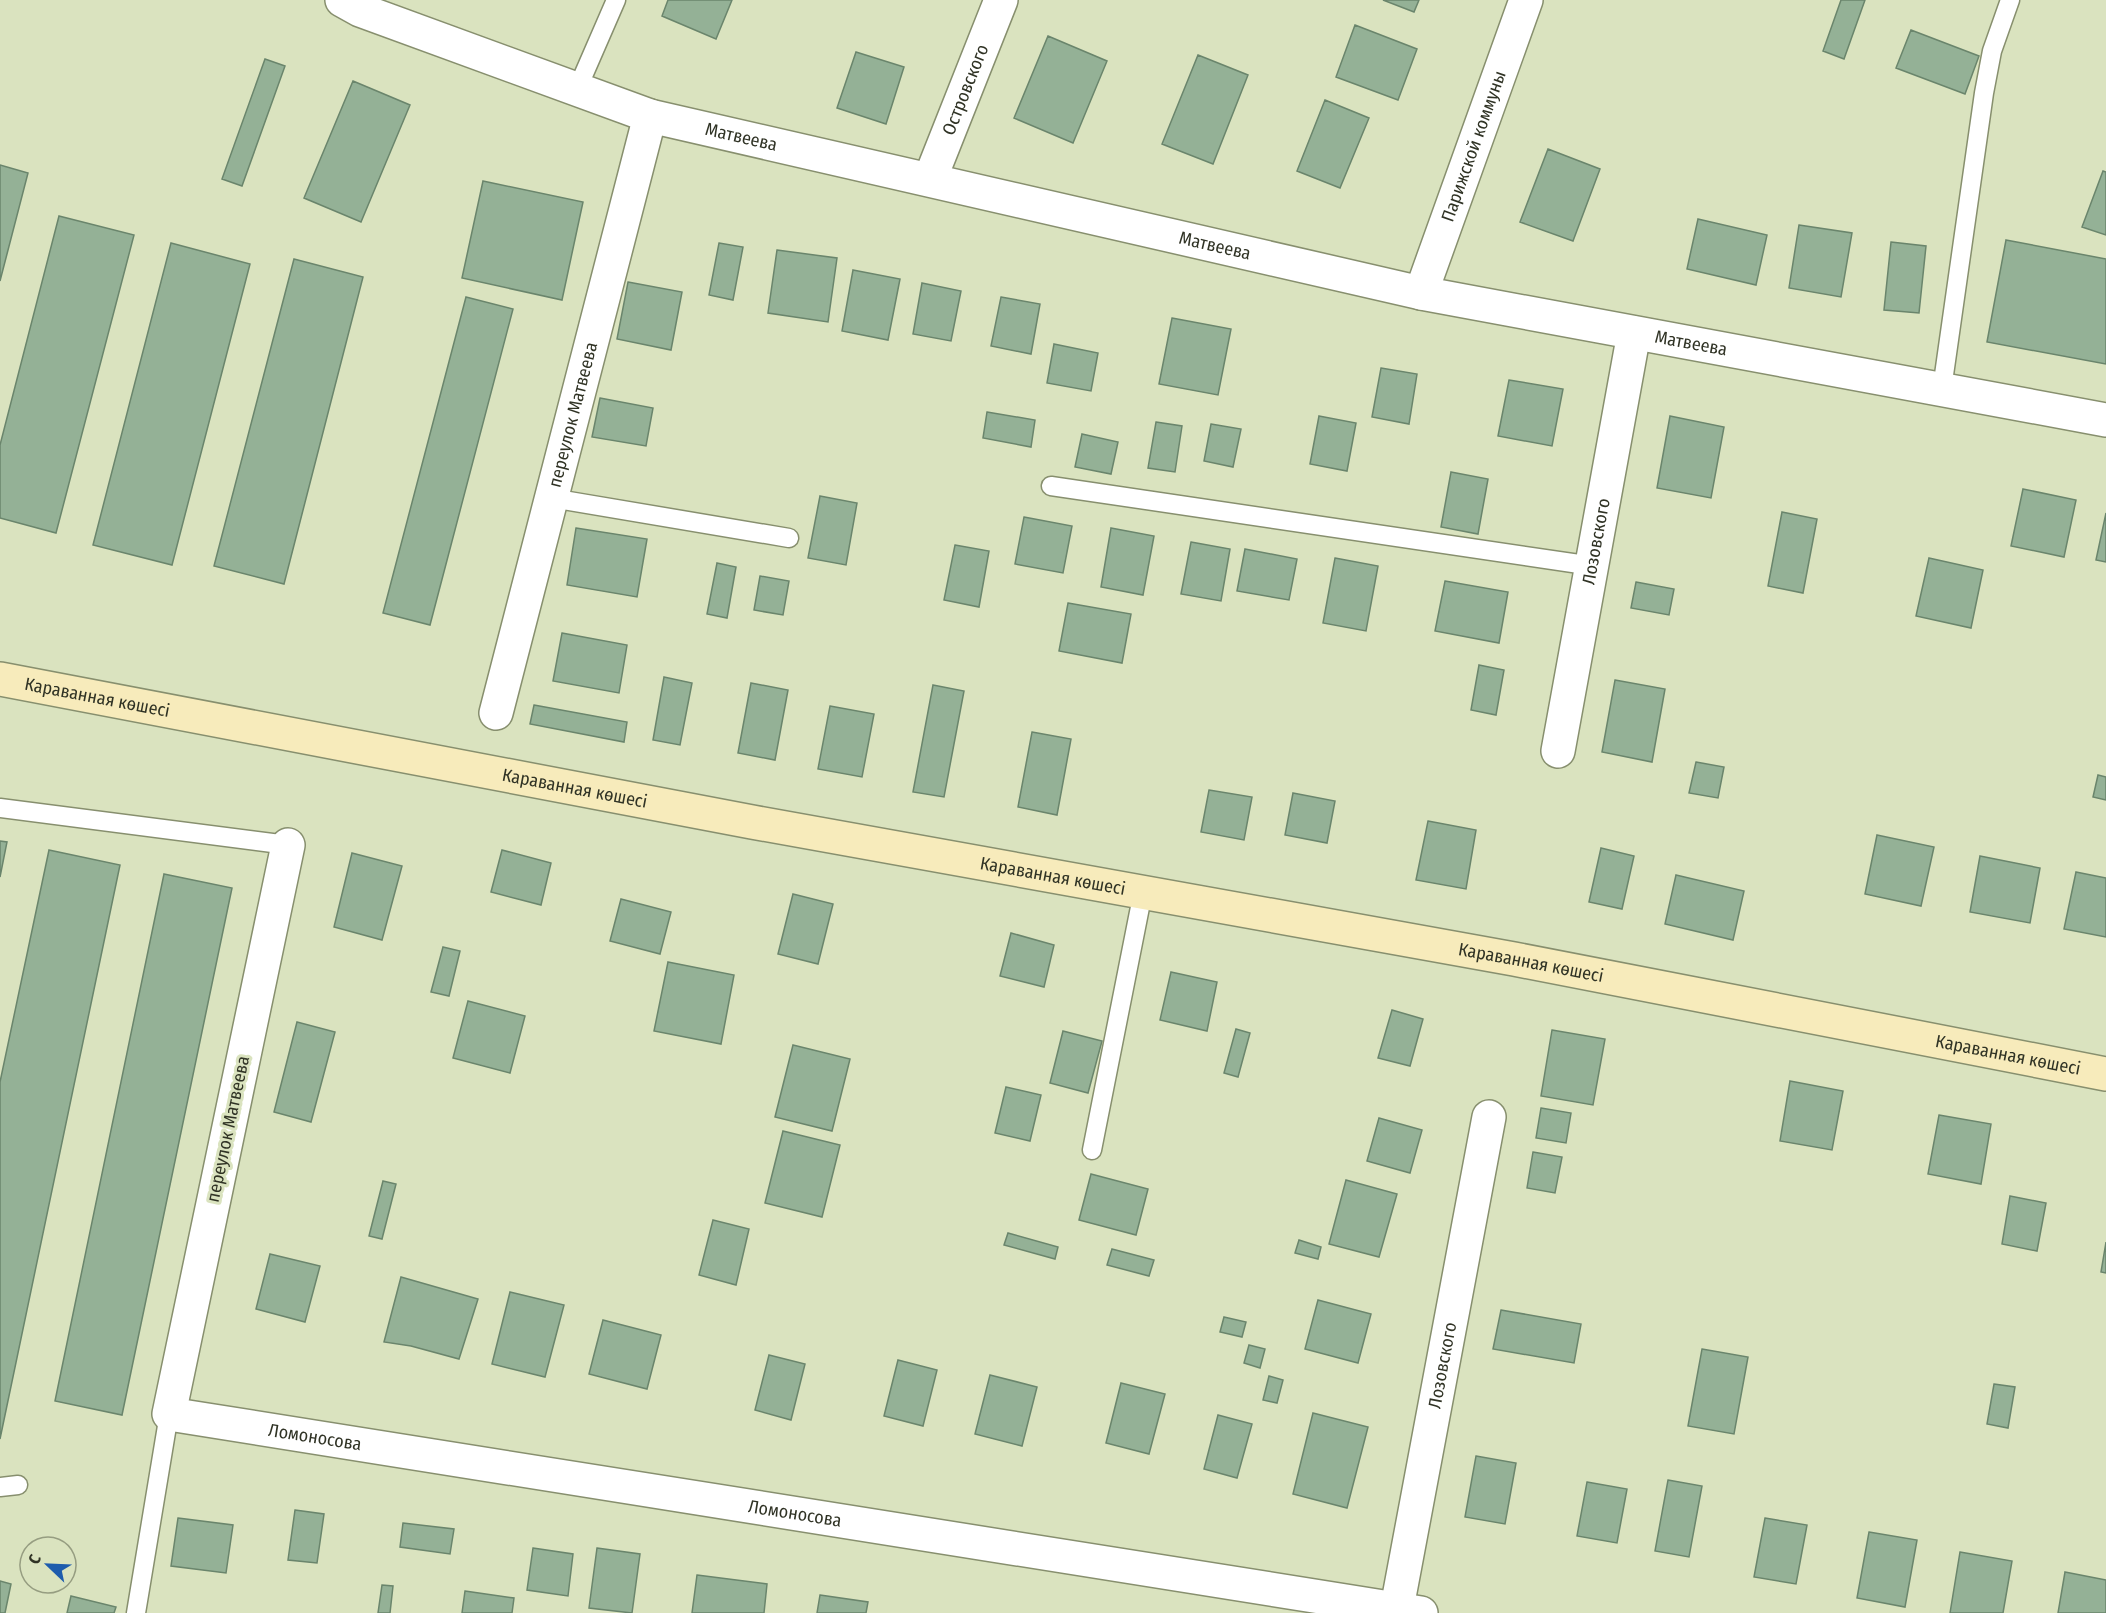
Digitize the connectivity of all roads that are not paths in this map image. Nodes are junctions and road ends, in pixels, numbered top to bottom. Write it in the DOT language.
graph roads {
  1 [pos="616,0"];
  2 [pos="1001,0"];
  3 [pos="1526,0"];
  4 [pos="2010,0"];
  5 [pos="345,1"];
  6 [pos="576,92"];
  7 [pos="650,116"];
  8 [pos="930,180"];
  9 [pos="1421,293"];
  10 [pos="1634,333"];
  11 [pos="1942,389"];
  12 [pos="2106,420"];
  13 [pos="1051,486"];
  14 [pos="551,498"];
  15 [pos="789,538"];
  16 [pos="1593,566"];
  17 [pos="0,679"];
  18 [pos="496,713"];
  19 [pos="1558,751"];
  20 [pos="0,808"];
  21 [pos="288,845"];
  22 [pos="1143,892"];
  23 [pos="2106,1074"];
  24 [pos="1488,1118"];
  25 [pos="1092,1150"];
  26 [pos="169,1414"];
  27 [pos="1404,1612"];
  28 [pos="136,1613"];
  1 -- 6 [label="lane"];
  2 -- 8 [label="street, Островского"];
  3 -- 9 [label="street, Парижской коммуны"];
  4 -- 11 [label="lane"];
  5 -- 6 [label="street, Матвеева"];
  6 -- 7 [label="street, Матвеева"];
  7 -- 8 [label="street, Матвеева"];
  7 -- 14 [label="street, переулок Матвеева"];
  8 -- 9 [label="street, Матвеева"];
  9 -- 10 [label="street, Матвеева"];
  10 -- 11 [label="street, Матвеева"];
  10 -- 16 [label="street, Лозовского"];
  11 -- 12 [label="street, Матвеева"];
  13 -- 16 [label="lane"];
  14 -- 15 [label="lane"];
  14 -- 18 [label="street, переулок Матвеева"];
  16 -- 19 [label="street, Лозовского"];
  17 -- 22 [label="main road, Караванная көшесі"];
  20 -- 21 [label="lane"];
  21 -- 26 [label="street, переулок Матвеева"];
  22 -- 23 [label="main road, Караванная көшесі"];
  22 -- 25 [label="lane"];
  24 -- 27 [label="street, Лозовского"];
  26 -- 27 [label="street, Ломоносова"];
  26 -- 28 [label="lane"];
}
